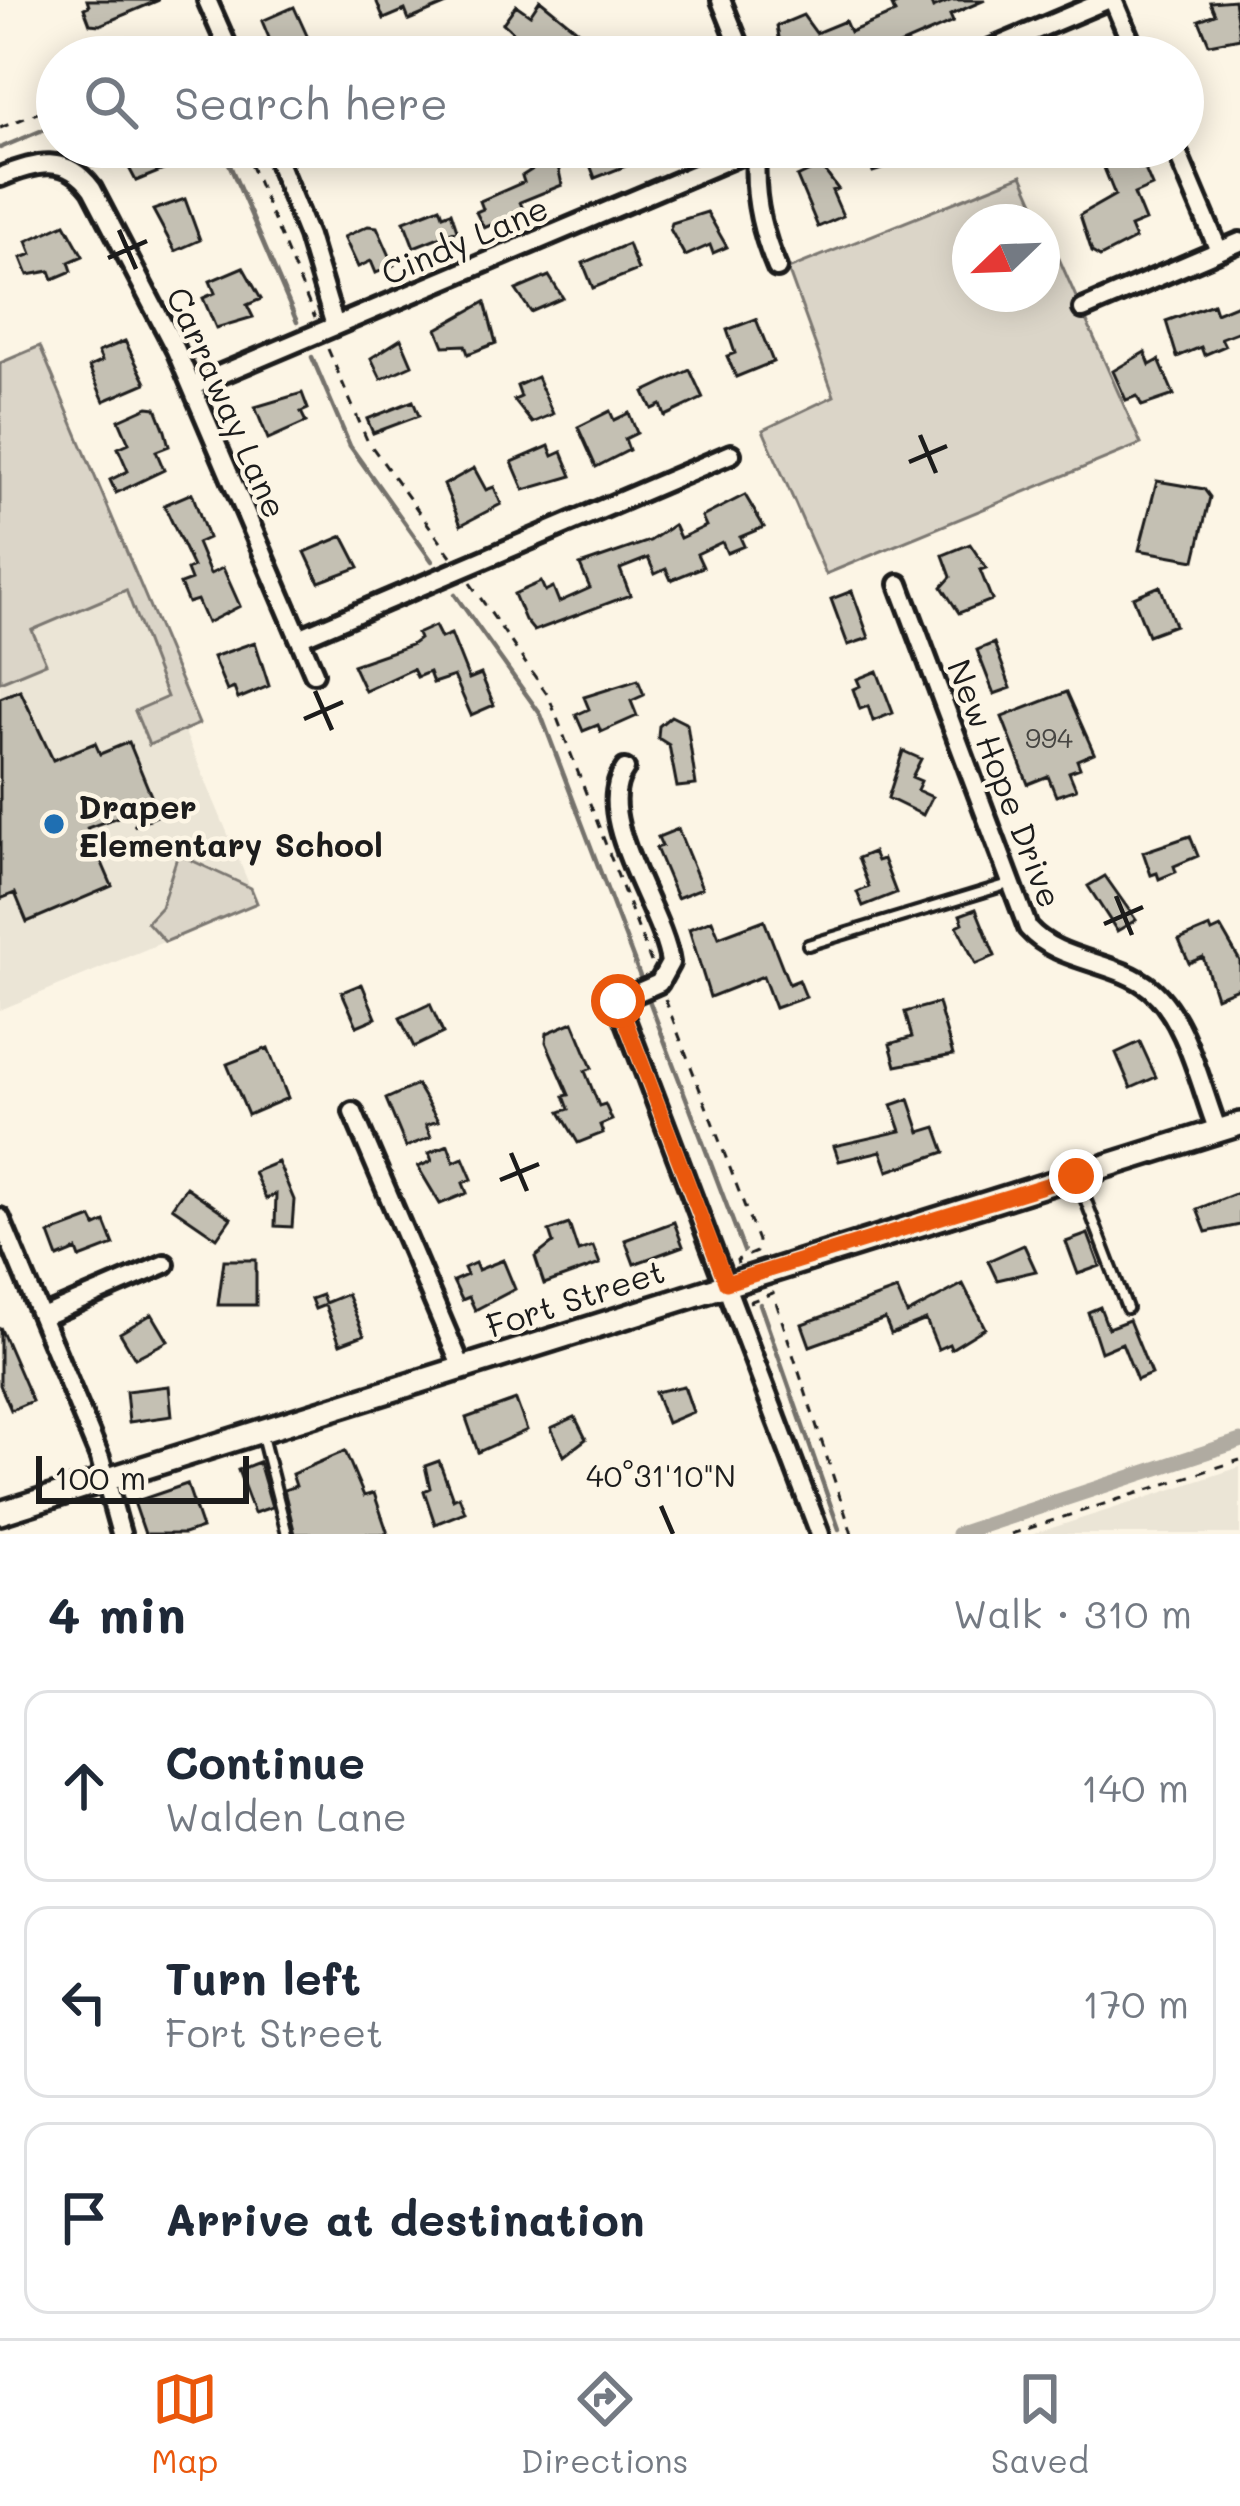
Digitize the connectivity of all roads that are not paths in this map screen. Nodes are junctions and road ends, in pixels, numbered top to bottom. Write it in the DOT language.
graph roads {
  1 [pos="207,0"];
  2 [pos="721,0"];
  3 [pos="1110,0"];
  4 [pos="223,36"];
  5 [pos="736,36"];
  6 [pos="1023,36"];
  7 [pos="1127,36"];
  8 [pos="36,166"];
  9 [pos="60,168"];
  10 [pos="280,168"];
  11 [pos="708,168"];
  12 [pos="755,168"];
  13 [pos="1184,168"];
  14 [pos="0,177"];
  15 [pos="1240,242"];
  16 [pos="1219,251"];
  17 [pos="777,268"];
  18 [pos="1083,309"];
  19 [pos="326,330"];
  20 [pos="193,386"];
  21 [pos="731,454"];
  22 [pos="898,584"];
  23 [pos="299,638"];
  24 [pos="314,673"];
  25 [pos="625,769"];
  26 [pos="1009,884"];
  27 [pos="808,945"];
  28 [pos="353,1112"];
  29 [pos="1229,1128"];
  30 [pos="1076,1176"];
  31 [pos="0,1218"];
  32 [pos="165,1264"];
  33 [pos="726,1283"];
  34 [pos="1127,1308"];
  35 [pos="42,1317"];
  36 [pos="462,1368"];
  37 [pos="261,1431"];
  38 [pos="106,1480"];
  39 [pos="0,1514"];
  40 [pos="121,1534"];
  41 [pos="287,1534"];
  42 [pos="820,1534"];
  1 -- 4 [label="street"];
  2 -- 5 [label="street"];
  3 -- 6 [label="street"];
  3 -- 7 [label="street"];
  8 -- 14 [label="street, Carraway Lane"];
  9 -- 20 [label="street, Carraway Lane"];
  10 -- 19 [label="street"];
  11 -- 19 [label="street, Cindy Lane"];
  12 -- 17 [label="street"];
  13 -- 16 [label="street"];
  15 -- 16 [label="street"];
  16 -- 18 [label="street"];
  19 -- 20 [label="street, Cindy Lane"];
  20 -- 23 [label="street, Carraway Lane"];
  21 -- 23 [label="street"];
  22 -- 26 [label="street, New Hope Drive"];
  23 -- 24 [label="street, Carraway Lane"];
  25 -- 33 [label="street"];
  26 -- 27 [label="lane"];
  26 -- 29 [label="street, New Hope Drive"];
  28 -- 36 [label="street"];
  29 -- 30 [label="street, Fort Street"];
  30 -- 33 [label="street, Fort Street"];
  30 -- 34 [label="lane"];
  31 -- 35 [label="street"];
  32 -- 35 [label="street"];
  33 -- 36 [label="street, Fort Street"];
  33 -- 42 [label="street"];
  35 -- 38 [label="street"];
  36 -- 37 [label="street, Fort Street"];
  37 -- 38 [label="street, Fort Street"];
  37 -- 41 [label="lane"];
  38 -- 39 [label="street, Fort Street"];
  38 -- 40 [label="street"];
}
